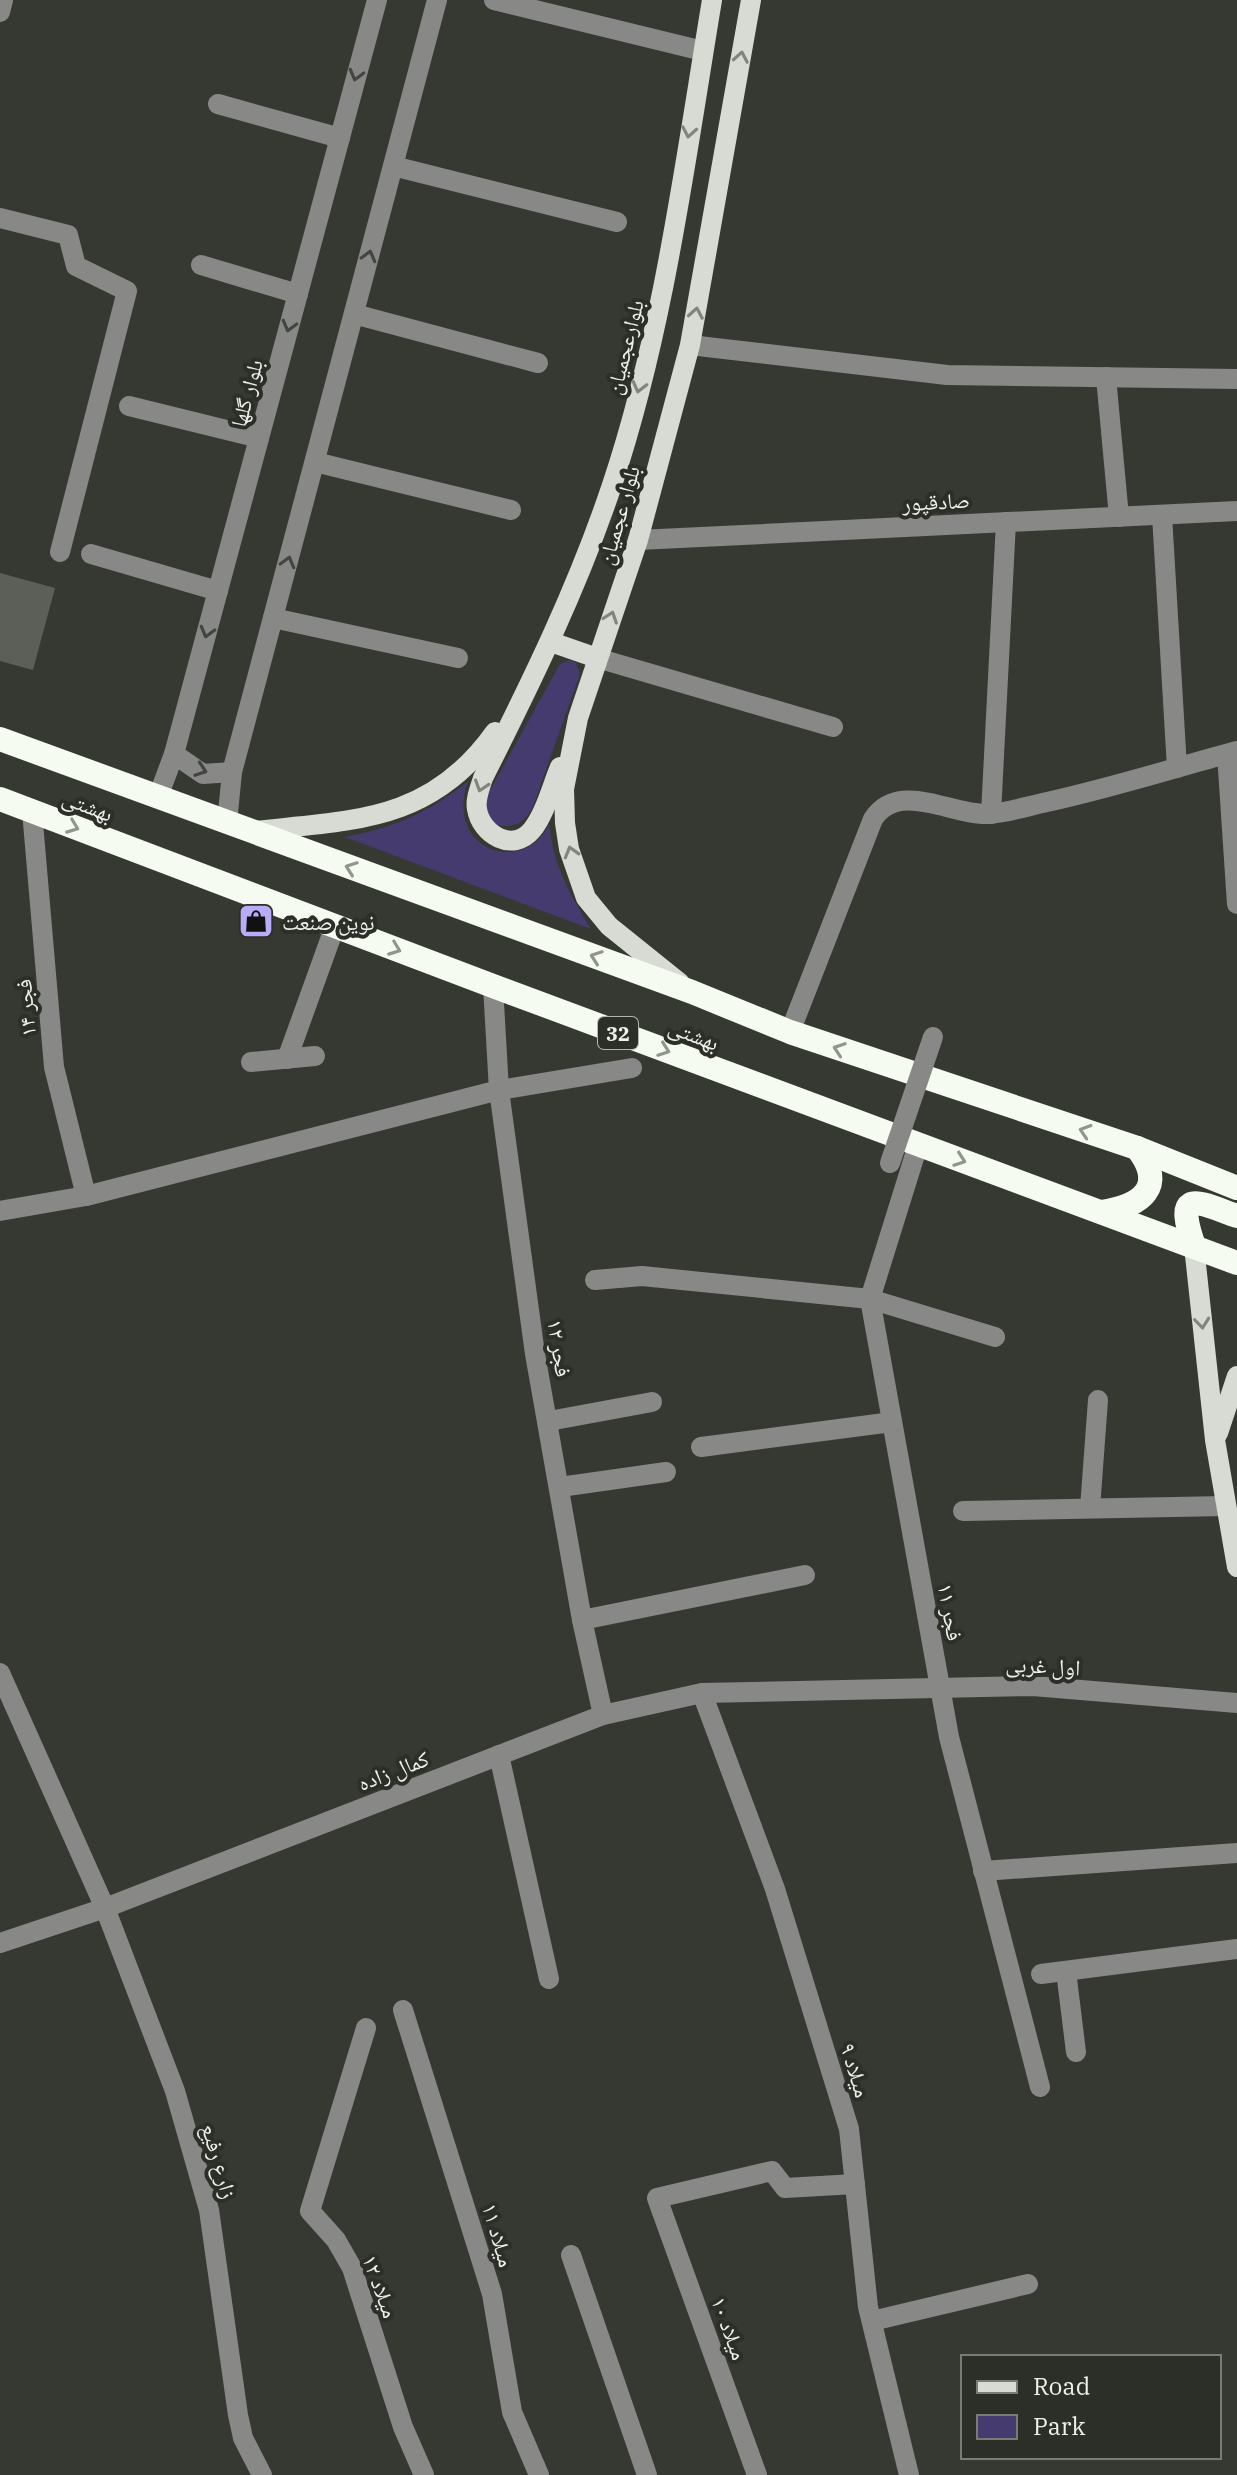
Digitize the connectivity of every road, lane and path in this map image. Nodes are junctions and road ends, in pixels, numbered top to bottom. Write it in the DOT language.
graph roads {
  1 [pos="3,0"];
  2 [pos="377,0"];
  3 [pos="437,0"];
  4 [pos="494,0"];
  5 [pos="712,0"];
  6 [pos="751,0"];
  7 [pos="0,12"];
  8 [pos="703,51"];
  9 [pos="218,104"];
  10 [pos="340,138"];
  11 [pos="393,166"];
  12 [pos="0,218"];
  13 [pos="617,222"];
  14 [pos="201,265"];
  15 [pos="298,294"];
  16 [pos="354,314"];
  17 [pos="690,345"];
  18 [pos="538,363"];
  19 [pos="1106,377"];
  20 [pos="1237,379"];
  21 [pos="129,406"];
  22 [pos="259,438"];
  23 [pos="315,462"];
  24 [pos="511,510"];
  25 [pos="1237,511"];
  26 [pos="1162,515"];
  27 [pos="1119,517"];
  28 [pos="1006,522"];
  29 [pos="638,540"];
  30 [pos="60,552"];
  31 [pos="91,554"];
  32 [pos="218,591"];
  33 [pos="273,618"];
  34 [pos="551,642"];
  35 [pos="458,658"];
  36 [pos="597,658"];
  37 [pos="526,690"];
  38 [pos="578,718"];
  39 [pos="833,727"];
  40 [pos="0,739"];
  41 [pos="1232,753"];
  42 [pos="174,754"];
  43 [pos="1177,768"];
  44 [pos="232,772"];
  45 [pos="158,797"];
  46 [pos="0,799"];
  47 [pos="32,811"];
  48 [pos="991,814"];
  49 [pos="227,823"];
  50 [pos="253,831"];
  51 [pos="1237,904"];
  52 [pos="335,926"];
  53 [pos="493,986"];
  54 [pos="692,992"];
  55 [pos="790,1032"];
  56 [pos="933,1037"];
  57 [pos="315,1056"];
  58 [pos="287,1059"];
  59 [pos="251,1062"];
  60 [pos="632,1068"];
  61 [pos="499,1090"];
  62 [pos="918,1145"];
  63 [pos="1137,1148"];
  64 [pos="890,1163"];
  65 [pos="1237,1188"];
  66 [pos="86,1196"];
  67 [pos="0,1211"];
  68 [pos="1101,1212"];
  69 [pos="1237,1216"];
  70 [pos="1194,1246"];
  71 [pos="1237,1263"];
  72 [pos="595,1280"];
  73 [pos="870,1299"];
  74 [pos="995,1337"];
  75 [pos="1237,1376"];
  76 [pos="1098,1400"];
  77 [pos="652,1402"];
  78 [pos="549,1421"];
  79 [pos="892,1422"];
  80 [pos="1215,1440"];
  81 [pos="701,1447"];
  82 [pos="666,1472"];
  83 [pos="560,1487"];
  84 [pos="1226,1506"];
  85 [pos="1090,1508"];
  86 [pos="963,1511"];
  87 [pos="1237,1567"];
  88 [pos="805,1575"];
  89 [pos="582,1620"];
  90 [pos="0,1673"];
  91 [pos="940,1686"];
  92 [pos="702,1693"];
  93 [pos="1237,1703"];
  94 [pos="603,1715"];
  95 [pos="499,1755"];
  96 [pos="1237,1853"];
  97 [pos="983,1871"];
  98 [pos="105,1908"];
  99 [pos="0,1943"];
  100 [pos="1237,1949"];
  101 [pos="1066,1971"];
  102 [pos="1041,1974"];
  103 [pos="549,1979"];
  104 [pos="403,2010"];
  105 [pos="366,2028"];
  106 [pos="1076,2052"];
  107 [pos="1040,2087"];
  108 [pos="855,2184"];
  109 [pos="571,2255"];
  110 [pos="1028,2284"];
  111 [pos="872,2321"];
  112 [pos="262,2475"];
  113 [pos="424,2475"];
  114 [pos="539,2475"];
  115 [pos="647,2475"];
  116 [pos="757,2475"];
  117 [pos="909,2475"];
  1 -- 7 [label="street"];
  2 -- 10 [label="street, بلوار گلها, one-way"];
  3 -- 11 [label="street"];
  4 -- 8 [label="street"];
  5 -- 8 [label="main road, بلوارعجمیان"];
  17 -- 6 [label="main road, بلوار عجمیان, one-way"];
  8 -- 34 [label="main road, بلوارعجمیان, one-way"];
  9 -- 10 [label="street"];
  10 -- 15 [label="street, بلوار گلها"];
  11 -- 13 [label="street"];
  16 -- 11 [label="street, one-way"];
  12 -- 30 [label="street"];
  14 -- 15 [label="street"];
  15 -- 22 [label="street, بلوار گلها, one-way"];
  16 -- 18 [label="street"];
  16 -- 23 [label="street"];
  17 -- 19 [label="street"];
  17 -- 29 [label="main road, بلوار عجمیان"];
  19 -- 20 [label="street"];
  19 -- 27 [label="street"];
  21 -- 22 [label="street"];
  22 -- 32 [label="street, بلوار گلها"];
  23 -- 24 [label="street"];
  33 -- 23 [label="street, one-way"];
  25 -- 26 [label="street, صادقپور"];
  26 -- 27 [label="street, صادقپور"];
  26 -- 43 [label="street"];
  27 -- 28 [label="street, صادقپور"];
  28 -- 29 [label="street, صادقپور"];
  28 -- 48 [label="street"];
  36 -- 29 [label="main road, بلوار عجمیان, one-way"];
  31 -- 32 [label="street"];
  32 -- 42 [label="street, بلوار گلها, one-way"];
  33 -- 35 [label="street"];
  33 -- 44 [label="street"];
  34 -- 36 [label="main road"];
  34 -- 37 [label="main road, بلوارعجمیان"];
  36 -- 38 [label="main road, بلوار عجمیان"];
  36 -- 39 [label="street"];
  37 -- 38 [label="main road, one-way"];
  37 -- 50 [label="main road"];
  54 -- 38 [label="main road, بلوار عجمیان, one-way"];
  40 -- 45 [label="highway, بهشتی"];
  41 -- 43 [label="street"];
  41 -- 51 [label="street"];
  42 -- 44 [label="street, one-way"];
  42 -- 45 [label="street, بلوار گلها"];
  43 -- 48 [label="street"];
  44 -- 49 [label="street"];
  45 -- 49 [label="highway, بهشتی"];
  46 -- 47 [label="highway, بهشتی / 32"];
  47 -- 52 [label="highway, بهشتی / 32, one-way"];
  47 -- 66 [label="street, فجر ۱۴"];
  48 -- 55 [label="street"];
  49 -- 50 [label="highway, بهشتی"];
  54 -- 50 [label="highway, بهشتی, one-way"];
  52 -- 53 [label="highway, بهشتی / 32, one-way"];
  52 -- 58 [label="street"];
  53 -- 61 [label="street, فجر ۱۲"];
  53 -- 62 [label="highway, بهشتی / 32, one-way"];
  54 -- 55 [label="highway, بهشتی"];
  63 -- 55 [label="highway, بهشتی, one-way"];
  56 -- 64 [label="street, bridge"];
  57 -- 58 [label="street"];
  58 -- 59 [label="street"];
  60 -- 61 [label="street"];
  61 -- 66 [label="street"];
  61 -- 78 [label="street, فجر ۱۲"];
  62 -- 68 [label="highway, بهشتی / 32, one-way"];
  62 -- 73 [label="street, فجر ۱۱"];
  63 -- 65 [label="highway, بهشتی"];
  63 -- 68 [label="highway"];
  66 -- 67 [label="street"];
  68 -- 70 [label="highway, بهشتی / 32"];
  69 -- 70 [label="highway"];
  70 -- 71 [label="highway, بهشتی / 32"];
  70 -- 80 [label="main road, one-way"];
  72 -- 73 [label="street"];
  73 -- 74 [label="street"];
  73 -- 79 [label="street, فجر ۱۱"];
  75 -- 80 [label="main road"];
  76 -- 85 [label="street"];
  77 -- 78 [label="street"];
  78 -- 83 [label="street, فجر ۱۲"];
  79 -- 81 [label="street"];
  79 -- 91 [label="street, فجر ۱۱"];
  80 -- 84 [label="main road"];
  82 -- 83 [label="street"];
  83 -- 89 [label="street, فجر ۱۲"];
  84 -- 85 [label="street"];
  84 -- 87 [label="main road"];
  85 -- 86 [label="street"];
  88 -- 89 [label="street"];
  89 -- 94 [label="street, فجر ۱۲"];
  90 -- 98 [label="street, زارع رفیع"];
  91 -- 92 [label="street, اول غربی"];
  91 -- 93 [label="street, اول غربی"];
  91 -- 97 [label="street, فجر ۱۱"];
  92 -- 94 [label="street, کمال زاده"];
  92 -- 108 [label="street, میلاد ۹"];
  94 -- 95 [label="street, کمال زاده"];
  95 -- 98 [label="street, کمال زاده"];
  95 -- 103 [label="street"];
  96 -- 97 [label="street"];
  97 -- 107 [label="street, فجر ۱۱"];
  98 -- 99 [label="street, کمال زاده"];
  98 -- 112 [label="street, زارع رفیع"];
  100 -- 101 [label="street"];
  101 -- 102 [label="street"];
  101 -- 106 [label="street"];
  104 -- 114 [label="street, میلاد ۱۱"];
  105 -- 113 [label="street, میلاد ۱۲"];
  108 -- 111 [label="street, میلاد ۹"];
  108 -- 116 [label="street, میلاد ۱۰"];
  109 -- 115 [label="street"];
  110 -- 111 [label="street"];
  111 -- 117 [label="street, میلاد ۹"];
}
